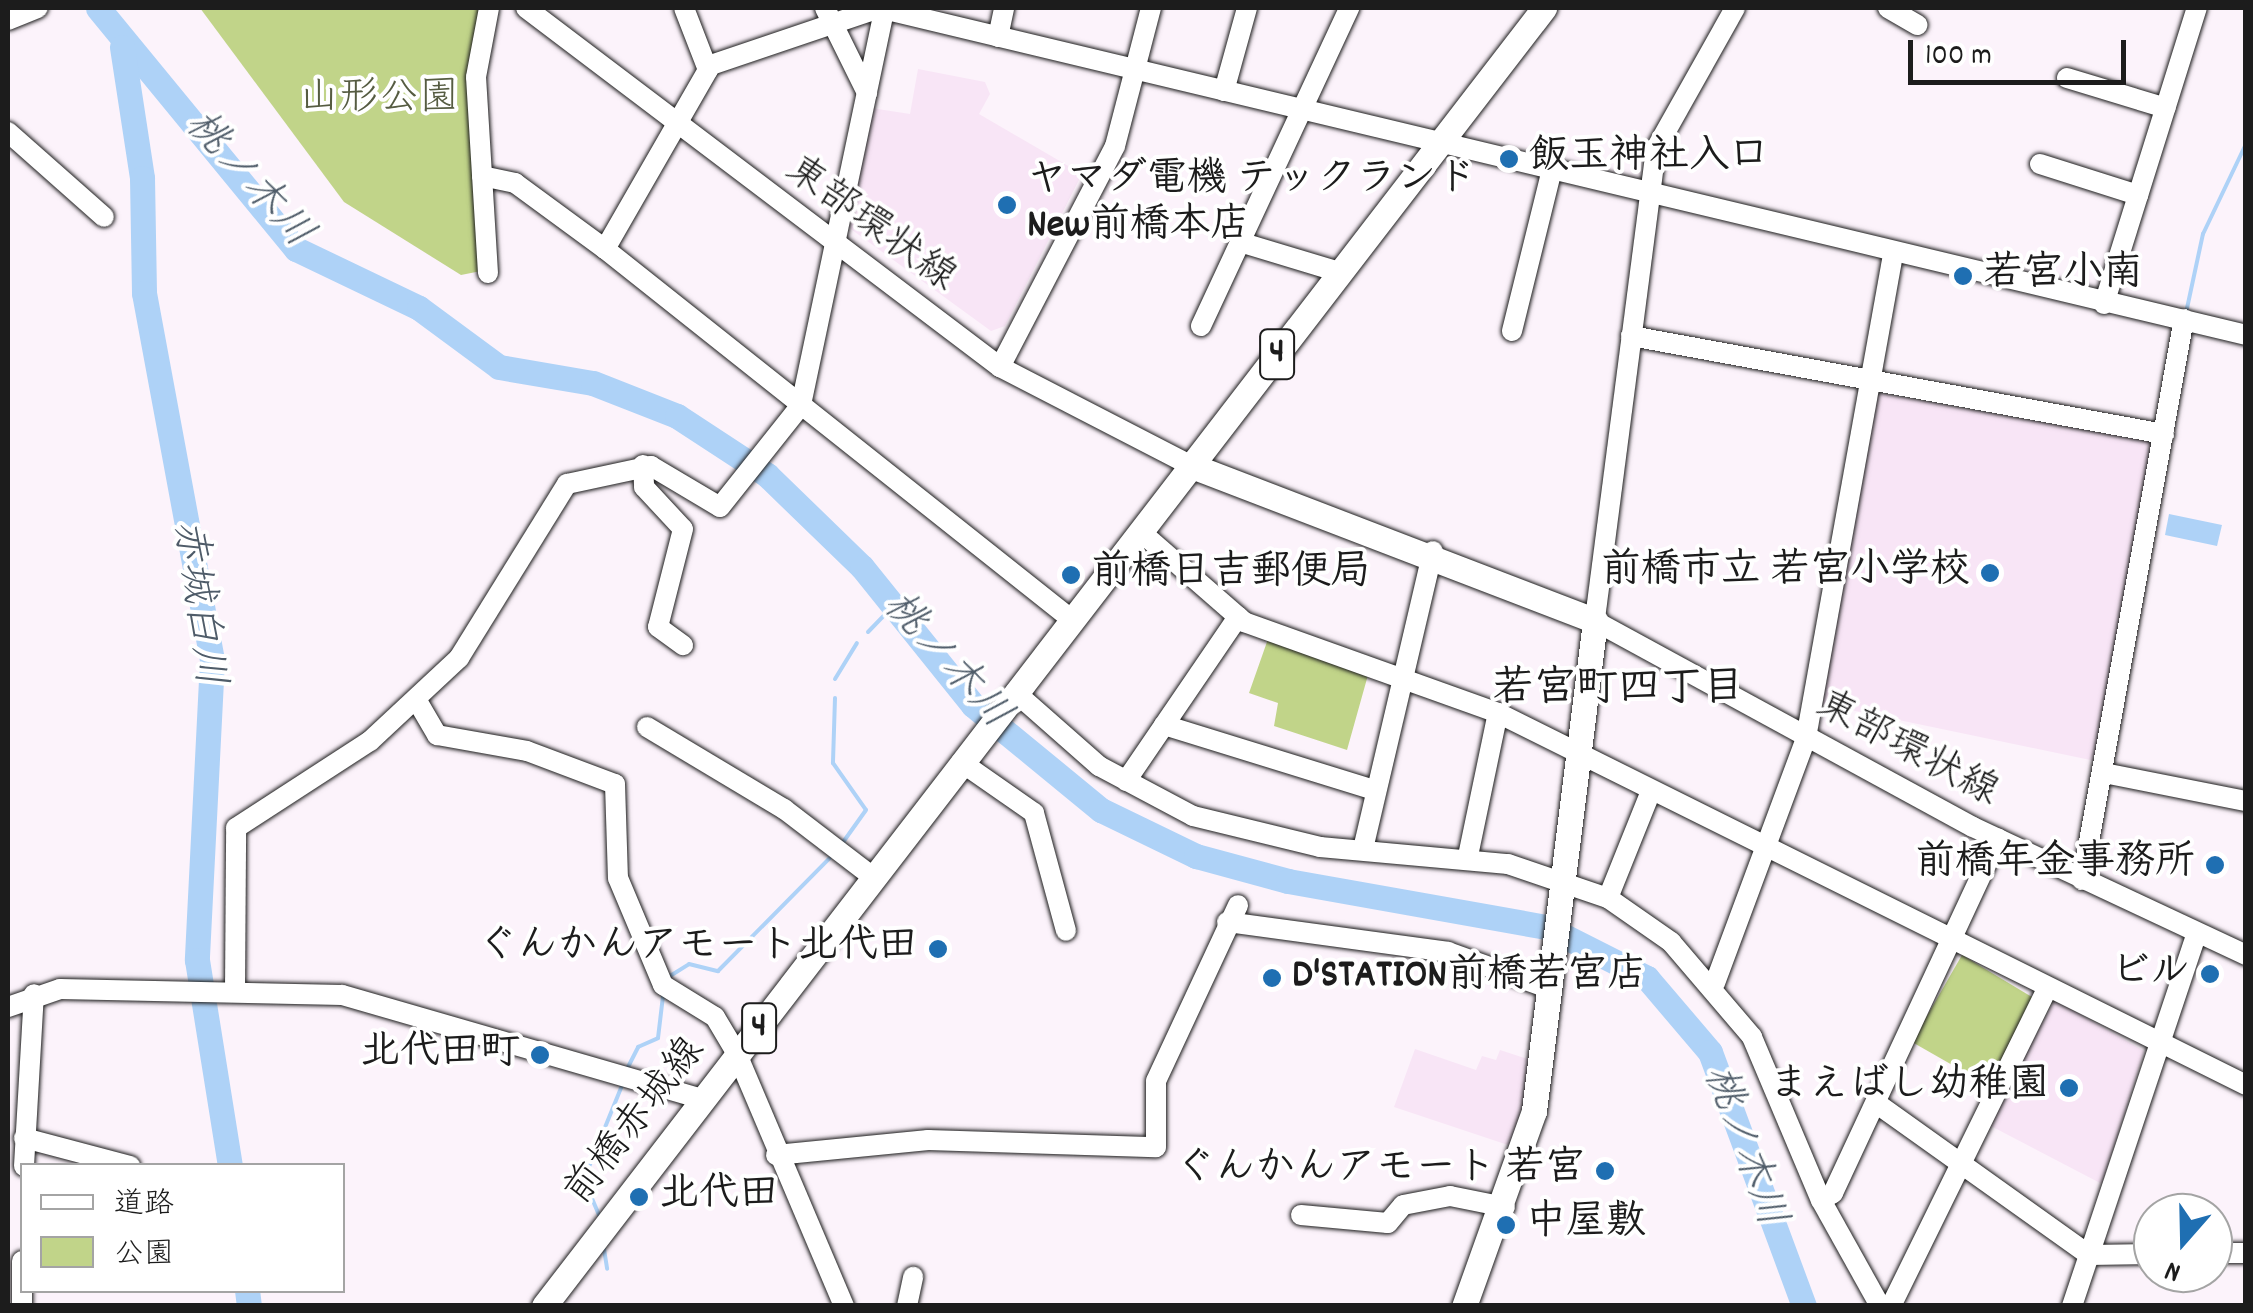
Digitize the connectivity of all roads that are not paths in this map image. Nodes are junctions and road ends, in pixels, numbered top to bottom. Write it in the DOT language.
graph roads {
  1 [pos="38,8"];
  2 [pos="489,8"];
  3 [pos="526,8"];
  4 [pos="684,8"];
  5 [pos="884,8"];
  6 [pos="1004,8"];
  7 [pos="1151,8"];
  8 [pos="1247,8"];
  9 [pos="1348,8"];
  10 [pos="1544,8"];
  11 [pos="1888,8"];
  12 [pos="2197,8"];
  13 [pos="1731,9"];
  14 [pos="828,14"];
  15 [pos="8,20"];
  16 [pos="1918,24"];
  17 [pos="998,37"];
  18 [pos="708,66"];
  19 [pos="1138,71"];
  20 [pos="2067,78"];
  21 [pos="1224,91"];
  22 [pos="867,93"];
  23 [pos="2166,108"];
  24 [pos="1307,110"];
  25 [pos="670,123"];
  26 [pos="8,132"];
  27 [pos="1447,137"];
  28 [pos="2040,164"];
  29 [pos="1552,170"];
  30 [pos="482,176"];
  31 [pos="1649,194"];
  32 [pos="2138,196"];
  33 [pos="104,218"];
  34 [pos="1243,242"];
  35 [pos="835,244"];
  36 [pos="605,250"];
  37 [pos="1892,256"];
  38 [pos="488,272"];
  39 [pos="1339,272"];
  40 [pos="2104,304"];
  41 [pos="2184,319"];
  42 [pos="1200,326"];
  43 [pos="1512,330"];
  44 [pos="2246,335"];
  45 [pos="1631,336"];
  46 [pos="1000,367"];
  47 [pos="1869,380"];
  48 [pos="801,405"];
  49 [pos="2164,434"];
  50 [pos="642,465"];
  51 [pos="1192,466"];
  52 [pos="1141,532"];
  53 [pos="1433,551"];
  54 [pos="1238,617"];
  55 [pos="1071,620"];
  56 [pos="1595,621"];
  57 [pos="684,644"];
  58 [pos="1401,677"];
  59 [pos="1012,696"];
  60 [pos="416,698"];
  61 [pos="1498,712"];
  62 [pos="1164,725"];
  63 [pos="647,727"];
  64 [pos="1806,738"];
  65 [pos="966,755"];
  66 [pos="1579,755"];
  67 [pos="2104,773"];
  68 [pos="1126,781"];
  69 [pos="1374,790"];
  70 [pos="1651,791"];
  71 [pos="2246,801"];
  72 [pos="1998,839"];
  73 [pos="1362,848"];
  74 [pos="1767,850"];
  75 [pos="1468,856"];
  76 [pos="873,878"];
  77 [pos="2082,880"];
  78 [pos="1563,892"];
  79 [pos="1608,898"];
  80 [pos="1066,931"];
  81 [pos="2196,933"];
  82 [pos="1950,938"];
  83 [pos="2246,956"];
  84 [pos="1552,982"];
  85 [pos="1715,982"];
  86 [pos="2046,989"];
  87 [pos="233,991"];
  88 [pos="34,994"];
  89 [pos="8,1007"];
  90 [pos="2157,1042"];
  91 [pos="737,1054"];
  92 [pos="2246,1085"];
  93 [pos="704,1100"];
  94 [pos="1876,1103"];
  95 [pos="24,1138"];
  96 [pos="776,1155"];
  97 [pos="24,1163"];
  98 [pos="119,1163"];
  99 [pos="1963,1164"];
  100 [pos="1821,1200"];
  101 [pos="1505,1207"];
  102 [pos="1302,1215"];
  103 [pos="2133,1254"];
  104 [pos="2089,1255"];
  105 [pos="913,1277"];
  106 [pos="544,1306"];
  107 [pos="844,1306"];
  108 [pos="907,1306"];
  109 [pos="1464,1306"];
  110 [pos="1880,1306"];
  111 [pos="1892,1306"];
  112 [pos="2072,1306"];
  1 -- 15 [label="street"];
  2 -- 30 [label="street"];
  3 -- 25 [label="street, 東部環状線"];
  4 -- 18 [label="street"];
  5 -- 14 [label="street"];
  5 -- 17 [label="street"];
  5 -- 22 [label="street"];
  6 -- 17 [label="street"];
  7 -- 19 [label="street"];
  8 -- 21 [label="street"];
  9 -- 24 [label="street"];
  10 -- 27 [label="main road, 4"];
  11 -- 16 [label="street"];
  12 -- 23 [label="street"];
  13 -- 31 [label="street"];
  14 -- 18 [label="street"];
  14 -- 22 [label="street"];
  17 -- 19 [label="street"];
  18 -- 25 [label="street"];
  19 -- 21 [label="street"];
  19 -- 46 [label="street"];
  20 -- 23 [label="street"];
  21 -- 24 [label="street"];
  22 -- 35 [label="street"];
  23 -- 32 [label="street"];
  24 -- 27 [label="street"];
  24 -- 34 [label="street"];
  25 -- 35 [label="street, 東部環状線"];
  25 -- 36 [label="street"];
  26 -- 33 [label="street"];
  27 -- 29 [label="street"];
  27 -- 39 [label="main road, 4"];
  28 -- 32 [label="street"];
  29 -- 31 [label="street"];
  29 -- 43 [label="street"];
  30 -- 36 [label="street"];
  30 -- 38 [label="street"];
  31 -- 37 [label="street"];
  31 -- 45 [label="street"];
  32 -- 40 [label="street"];
  34 -- 39 [label="street"];
  34 -- 42 [label="street"];
  35 -- 46 [label="street, 東部環状線"];
  35 -- 48 [label="street"];
  36 -- 48 [label="street"];
  37 -- 40 [label="street"];
  37 -- 47 [label="street"];
  39 -- 51 [label="main road, 4"];
  40 -- 41 [label="street"];
  41 -- 44 [label="street"];
  41 -- 49 [label="street"];
  45 -- 47 [label="street"];
  45 -- 56 [label="street"];
  46 -- 51 [label="street, 東部環状線"];
  47 -- 49 [label="street"];
  47 -- 64 [label="street"];
  48 -- 50 [label="street"];
  48 -- 55 [label="street"];
  49 -- 67 [label="street"];
  50 -- 57 [label="street"];
  50 -- 60 [label="street"];
  51 -- 52 [label="main road, 4"];
  51 -- 53 [label="main road"];
  52 -- 54 [label="street"];
  52 -- 55 [label="main road, 4"];
  53 -- 56 [label="main road"];
  53 -- 58 [label="street"];
  54 -- 58 [label="street"];
  54 -- 62 [label="street"];
  55 -- 59 [label="main road, 4"];
  56 -- 64 [label="street, 東部環状線"];
  56 -- 66 [label="main road"];
  58 -- 61 [label="street"];
  58 -- 69 [label="street"];
  59 -- 65 [label="main road, 4"];
  59 -- 68 [label="street"];
  60 -- 87 [label="street"];
  60 -- 91 [label="street"];
  61 -- 66 [label="street"];
  61 -- 75 [label="street"];
  62 -- 68 [label="street"];
  62 -- 69 [label="street"];
  63 -- 76 [label="street"];
  64 -- 72 [label="street, 東部環状線"];
  64 -- 74 [label="street"];
  65 -- 76 [label="main road, 前橋赤城線 / 4"];
  65 -- 80 [label="street"];
  66 -- 70 [label="street"];
  66 -- 78 [label="main road"];
  67 -- 71 [label="street"];
  67 -- 77 [label="street"];
  68 -- 73 [label="street"];
  69 -- 73 [label="street"];
  70 -- 74 [label="street"];
  70 -- 79 [label="street"];
  72 -- 77 [label="street, 東部環状線"];
  72 -- 82 [label="street"];
  73 -- 75 [label="street"];
  74 -- 82 [label="street"];
  74 -- 85 [label="street"];
  75 -- 78 [label="street"];
  76 -- 91 [label="main road, 前橋赤城線 / 4"];
  77 -- 81 [label="street, 東部環状線"];
  78 -- 79 [label="street"];
  78 -- 84 [label="main road"];
  79 -- 85 [label="street"];
  81 -- 83 [label="street, 東部環状線"];
  81 -- 90 [label="street"];
  82 -- 86 [label="street"];
  82 -- 94 [label="street"];
  84 -- 96 [label="street"];
  84 -- 101 [label="main road"];
  85 -- 100 [label="street"];
  86 -- 90 [label="street"];
  86 -- 99 [label="street"];
  87 -- 88 [label="street"];
  87 -- 93 [label="street"];
  88 -- 89 [label="street"];
  88 -- 95 [label="street"];
  90 -- 92 [label="street"];
  90 -- 104 [label="street"];
  91 -- 93 [label="main road, 前橋赤城線 / 4"];
  91 -- 96 [label="street"];
  93 -- 106 [label="main road, 前橋赤城線 / 4"];
  94 -- 99 [label="street"];
  94 -- 100 [label="street"];
  95 -- 97 [label="street"];
  95 -- 98 [label="street"];
  96 -- 107 [label="street"];
  99 -- 104 [label="street"];
  99 -- 111 [label="street"];
  100 -- 110 [label="street"];
  101 -- 102 [label="street"];
  101 -- 109 [label="main road"];
  103 -- 104 [label="street"];
  104 -- 112 [label="street"];
  105 -- 108 [label="street"];
}
